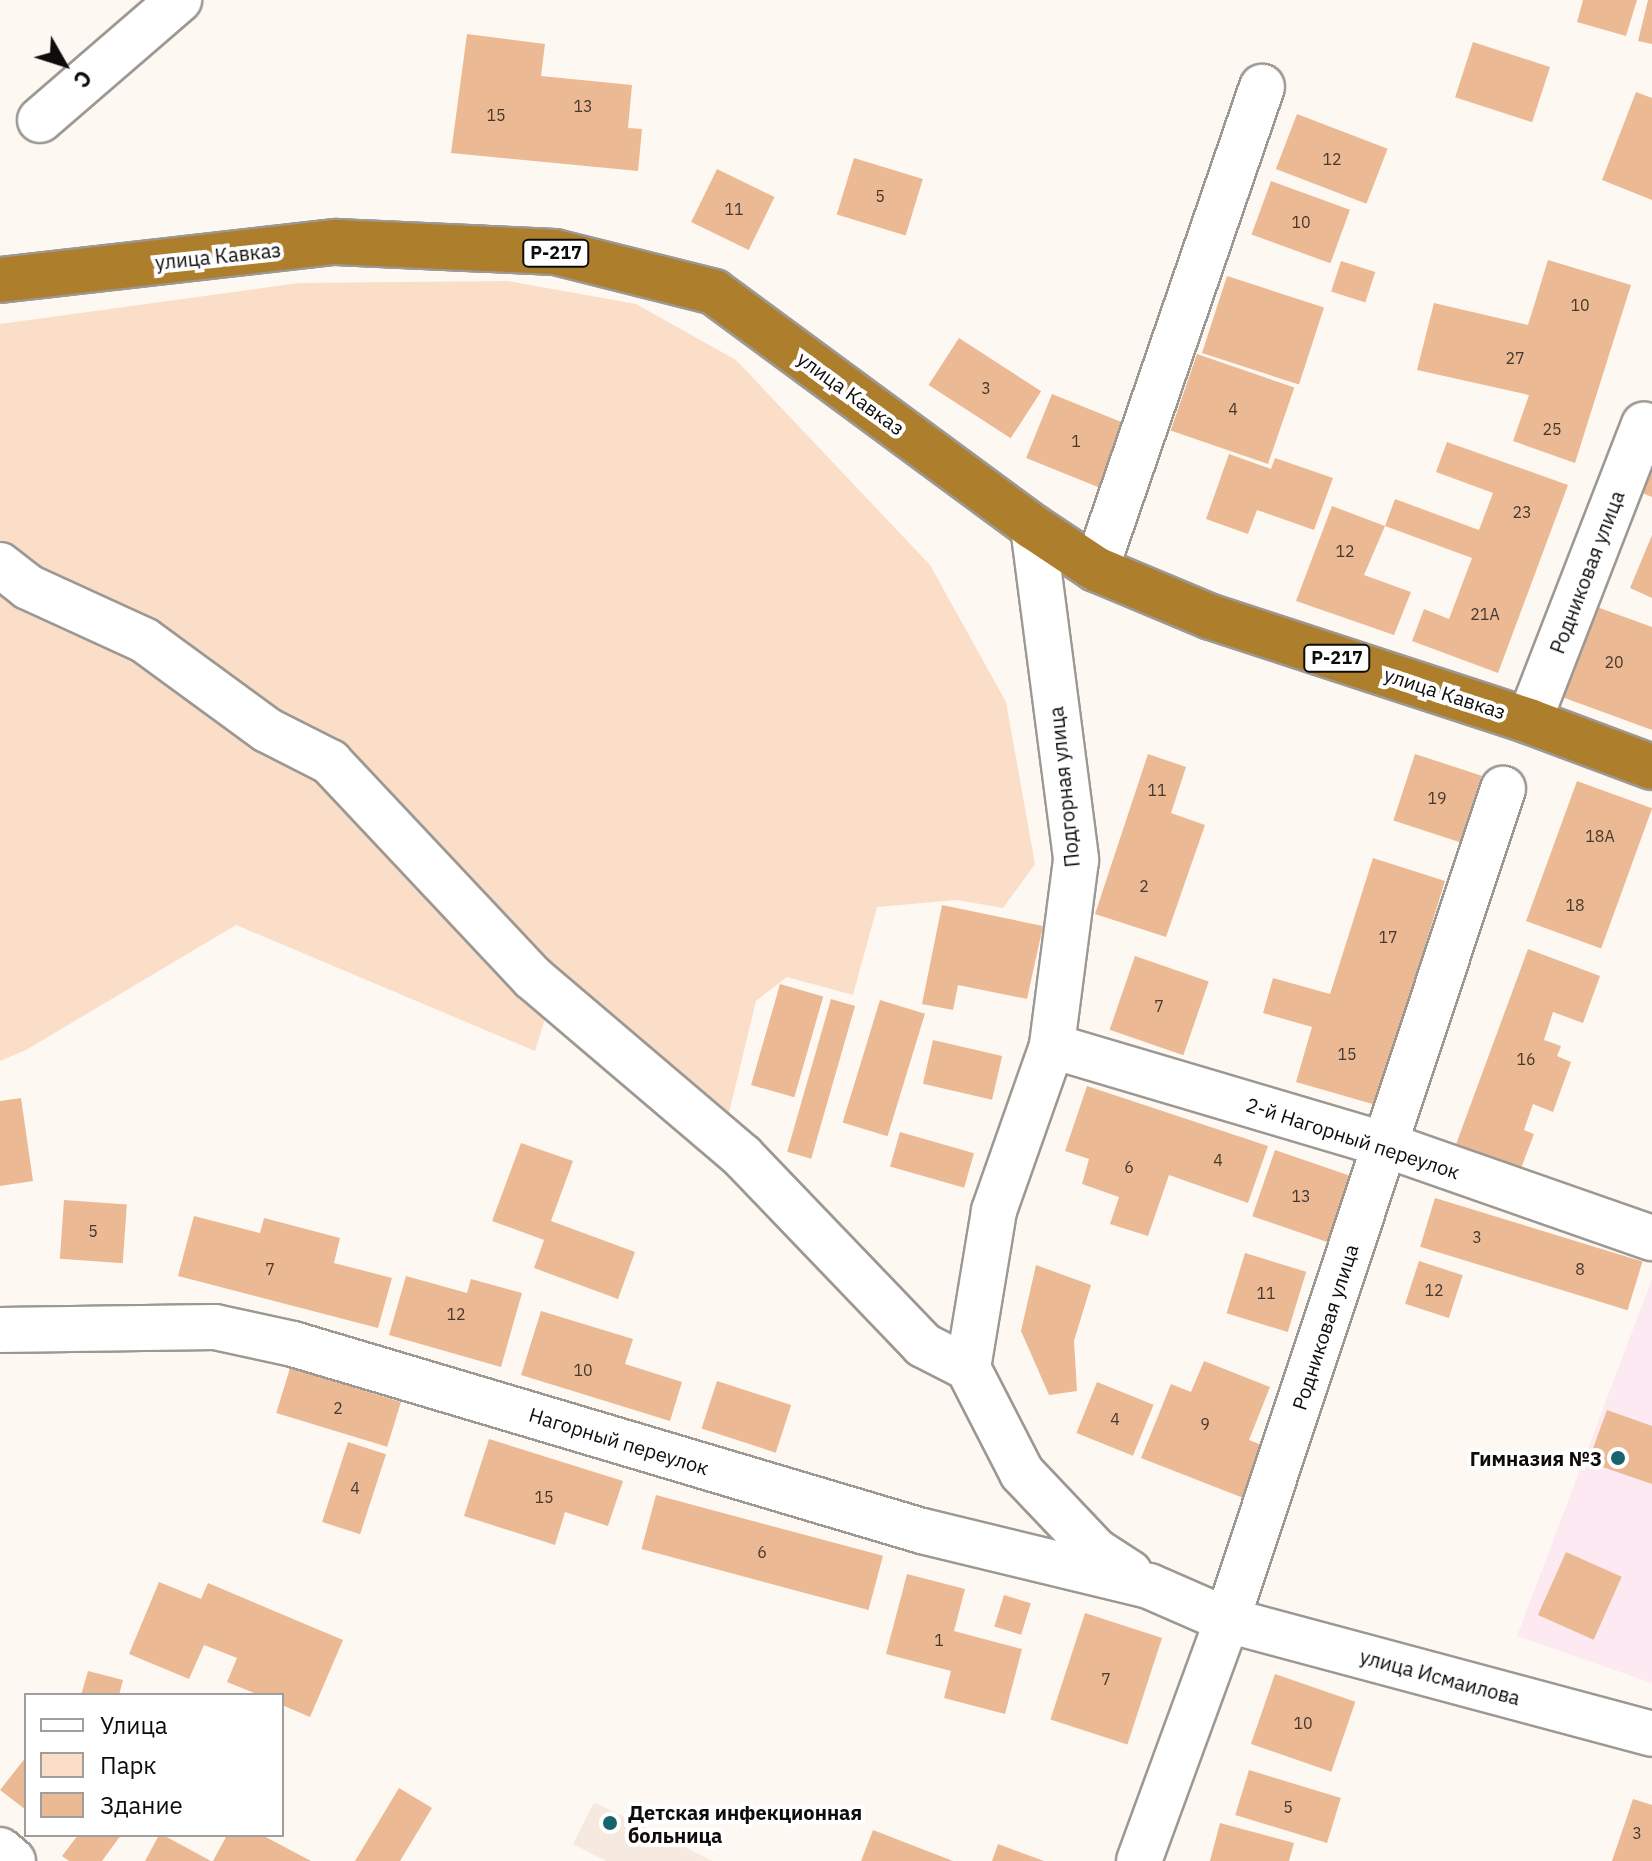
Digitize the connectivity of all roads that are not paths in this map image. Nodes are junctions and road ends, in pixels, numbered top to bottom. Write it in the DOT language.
graph roads {
  1 [pos="179,0"];
  2 [pos="1262,87"];
  3 [pos="40,120"];
  4 [pos="0,280"];
  5 [pos="1644,424"];
  6 [pos="1033,527"];
  7 [pos="0,565"];
  8 [pos="1096,569"];
  9 [pos="1529,721"];
  10 [pos="1652,767"];
  11 [pos="1503,789"];
  12 [pos="1052,1046"];
  13 [pos="1386,1145"];
  14 [pos="1652,1238"];
  15 [pos="0,1330"];
  16 [pos="968,1368"];
  17 [pos="1149,1586"];
  18 [pos="1227,1620"];
  19 [pos="1652,1734"];
  20 [pos="0,1850"];
  21 [pos="13,1861"];
  22 [pos="1139,1861"];
  1 -- 3 [label="street"];
  2 -- 8 [label="street"];
  4 -- 6 [label="highway, улица Кавказ / Р-217"];
  5 -- 9 [label="street, Родниковая улица"];
  6 -- 8 [label="highway, улица Кавказ / Р-217"];
  6 -- 12 [label="street, Подгорная улица"];
  7 -- 16 [label="street"];
  8 -- 9 [label="highway, улица Кавказ / Р-217"];
  9 -- 10 [label="highway, улица Кавказ / Р-217"];
  11 -- 13 [label="street, Родниковая улица"];
  12 -- 13 [label="street, 2-й Нагорный переулок"];
  12 -- 16 [label="street, Подгорная улица"];
  13 -- 14 [label="street, 2-й Нагорный переулок"];
  13 -- 18 [label="street, Родниковая улица"];
  15 -- 17 [label="street, Нагорный переулок"];
  16 -- 17 [label="street"];
  17 -- 18 [label="street, Нагорный переулок"];
  18 -- 19 [label="street, улица Исмаилова"];
  18 -- 22 [label="street, Родниковая улица"];
  20 -- 21 [label="street"];
}
